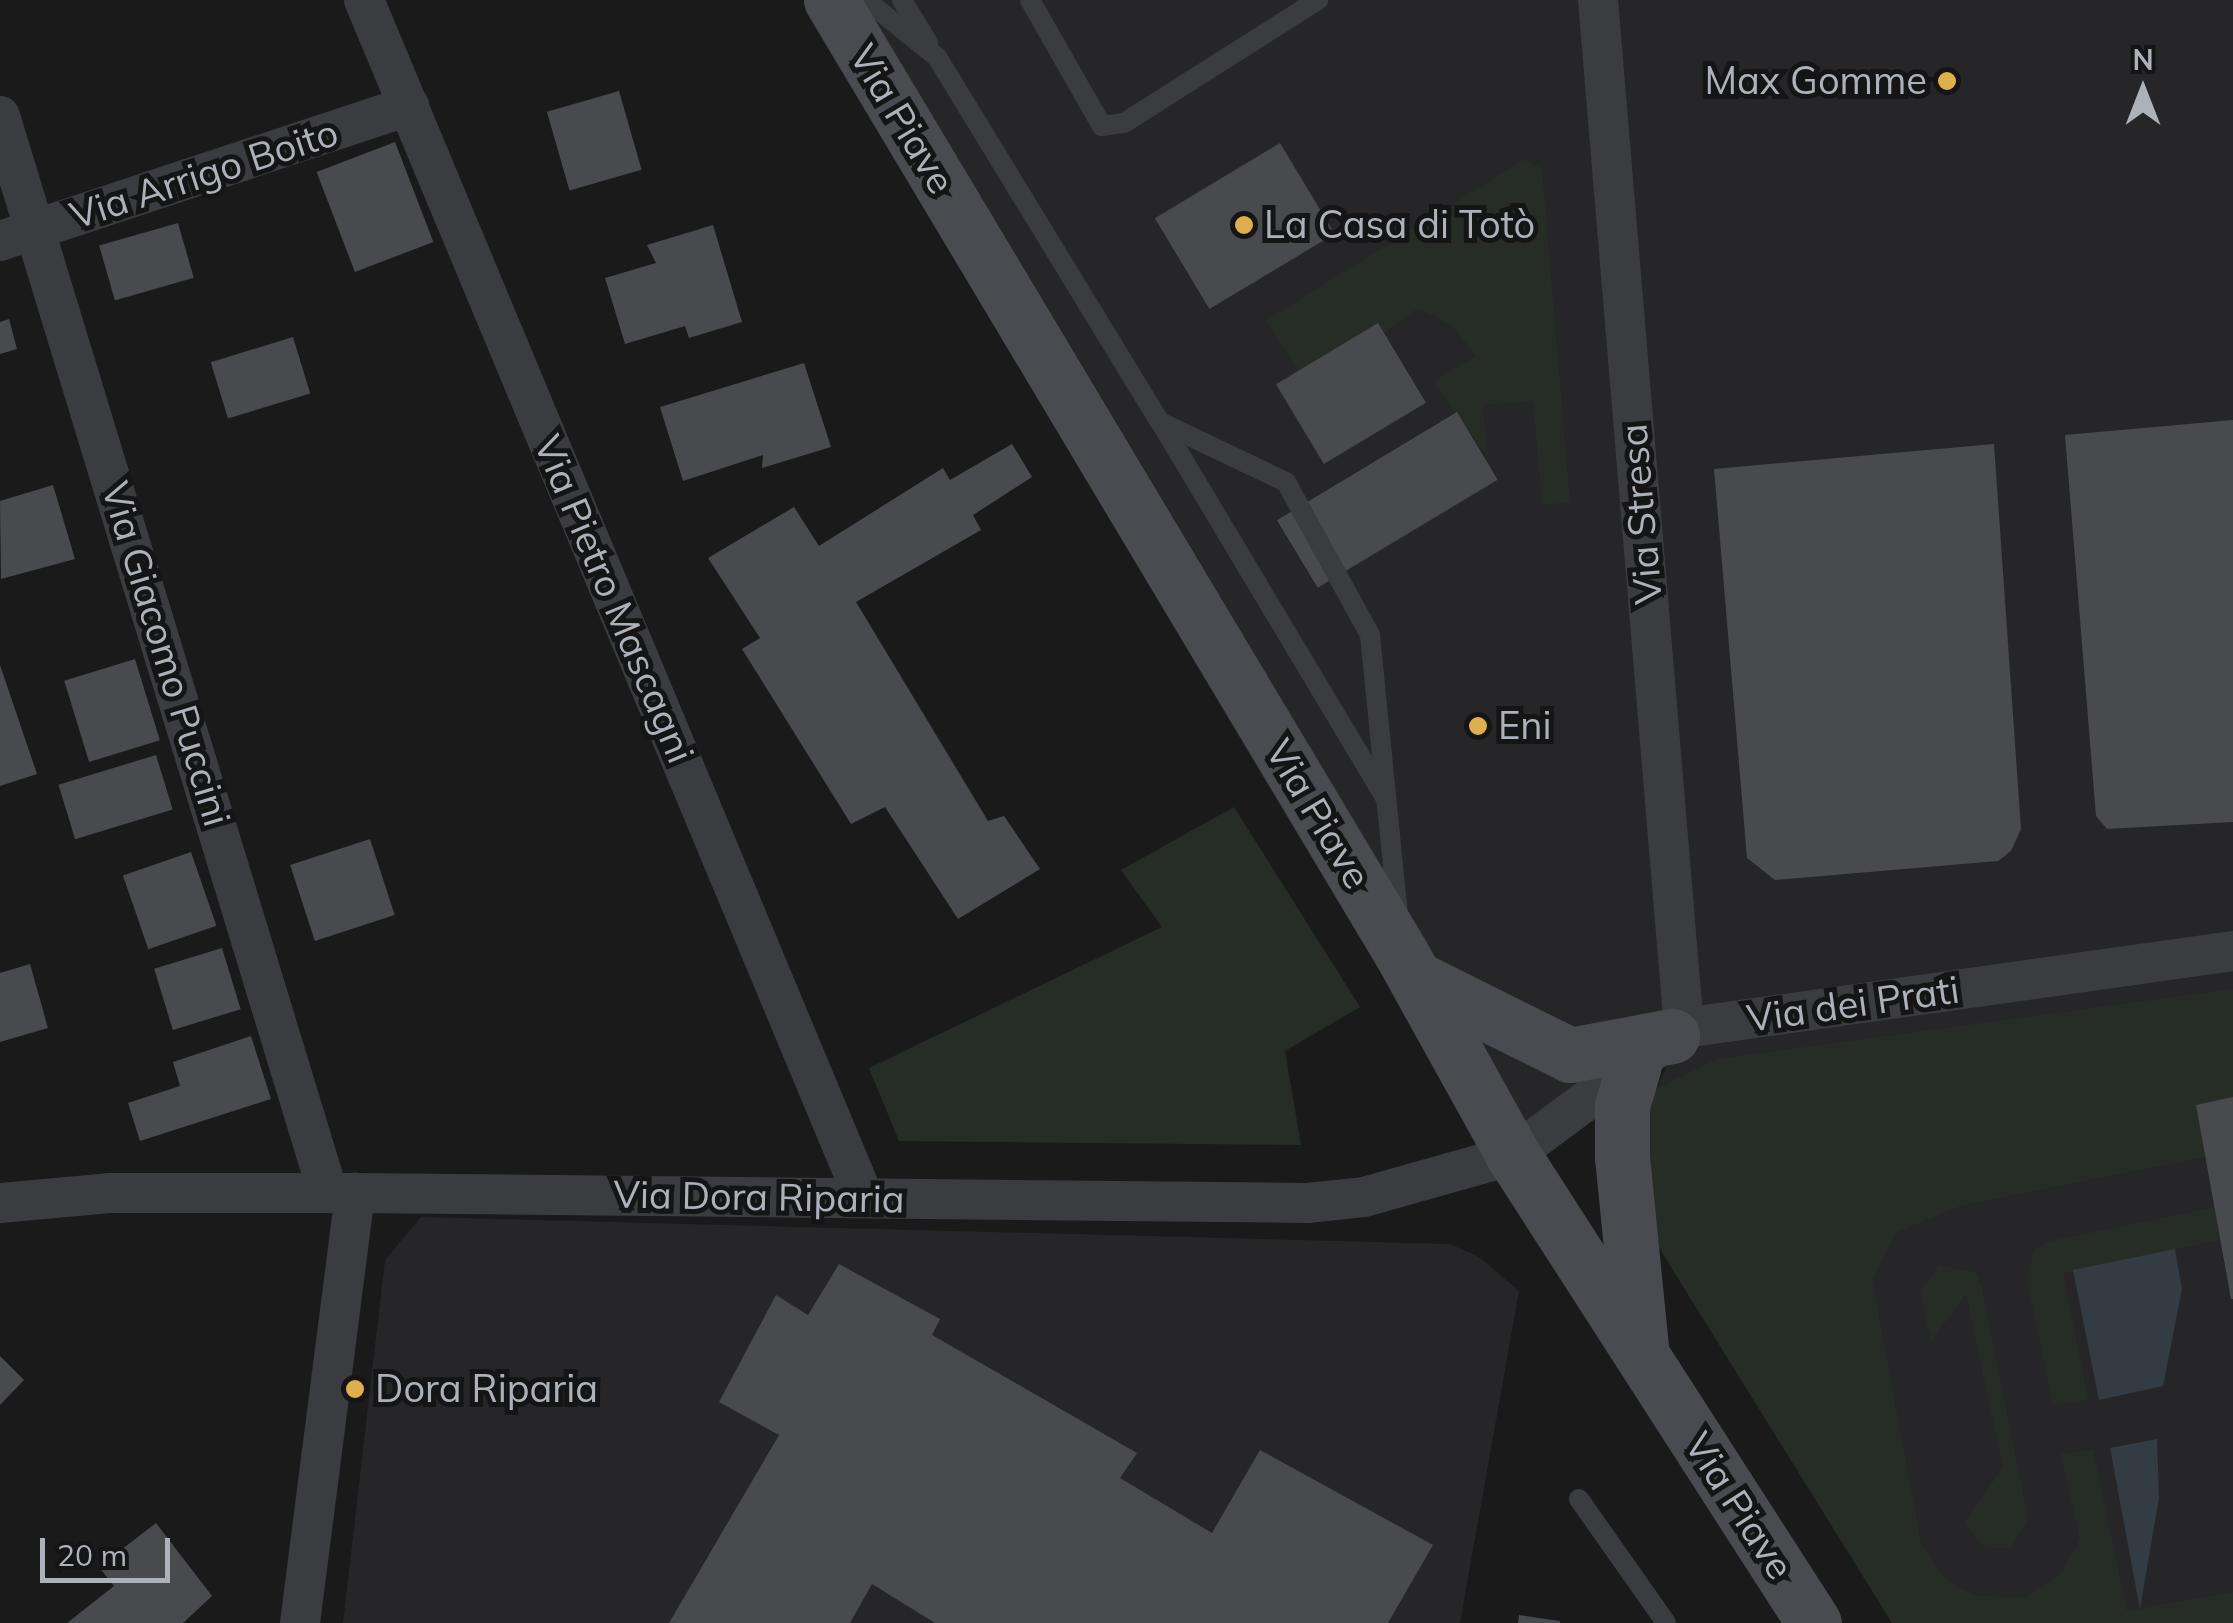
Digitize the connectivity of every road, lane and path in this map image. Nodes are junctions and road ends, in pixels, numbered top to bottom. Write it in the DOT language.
graph roads {
  1 [pos="364,0"];
  2 [pos="830,0"];
  3 [pos="866,0"];
  4 [pos="902,0"];
  5 [pos="1030,0"];
  6 [pos="1318,0"];
  7 [pos="1598,0"];
  8 [pos="937,57"];
  9 [pos="409,106"];
  10 [pos="0,116"];
  11 [pos="19,235"];
  12 [pos="1160,422"];
  13 [pos="1388,802"];
  14 [pos="2233,952"];
  15 [pos="1408,966"];
  16 [pos="1663,1043"];
  17 [pos="1513,1155"];
  18 [pos="342,1193"];
  19 [pos="864,1198"];
  20 [pos="0,1203"];
  21 [pos="1642,1356"];
  22 [pos="1579,1500"];
  23 [pos="300,1623"];
  24 [pos="1666,1623"];
  25 [pos="1814,1623"];
  1 -- 9 [label="street, Via Pietro Mascagni"];
  2 -- 15 [label="main road, Via Piave"];
  3 -- 8 [label="lane"];
  4 -- 8 [label="lane"];
  5 -- 6 [label="lane"];
  7 -- 16 [label="street, Via Stresa"];
  8 -- 12 [label="lane"];
  9 -- 11 [label="street, Via Arrigo Boito"];
  9 -- 19 [label="street, Via Pietro Mascagni"];
  10 -- 11 [label="street, Via Giacomo Puccini"];
  11 -- 18 [label="street, Via Giacomo Puccini"];
  12 -- 13 [label="lane"];
  12 -- 13 [label="lane"];
  13 -- 15 [label="lane"];
  14 -- 16 [label="street, Via dei Prati"];
  15 -- 16 [label="main road"];
  15 -- 17 [label="main road, Via Piave"];
  16 -- 17 [label="street, Via dei Prati"];
  16 -- 21 [label="main road"];
  17 -- 19 [label="street, Via Dora Riparia"];
  17 -- 21 [label="main road, Via Piave"];
  18 -- 19 [label="street, Via Dora Riparia"];
  18 -- 20 [label="street, Via Dora Riparia"];
  18 -- 23 [label="street"];
  21 -- 25 [label="main road, Via Piave"];
  22 -- 24 [label="lane"];
}
